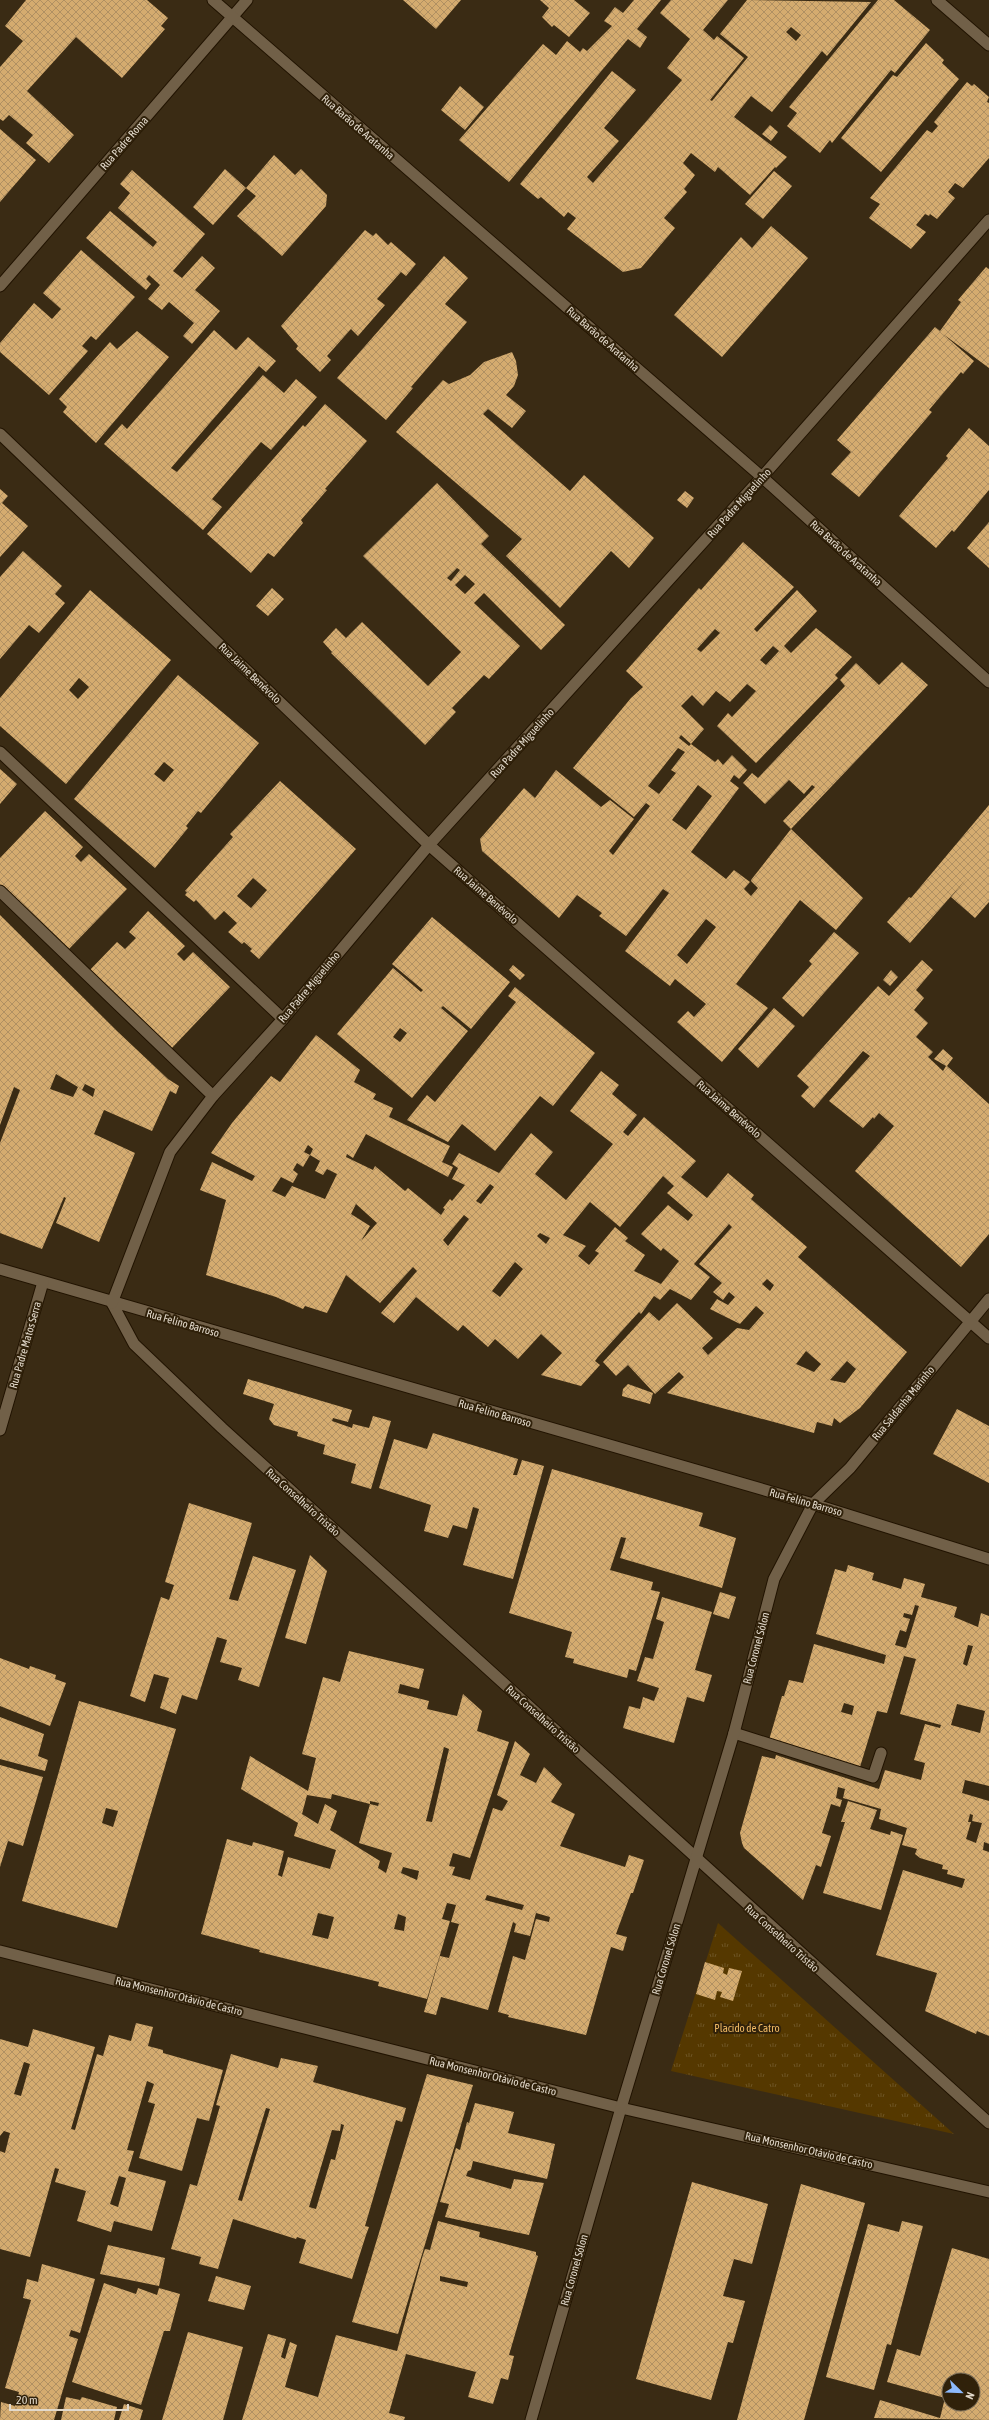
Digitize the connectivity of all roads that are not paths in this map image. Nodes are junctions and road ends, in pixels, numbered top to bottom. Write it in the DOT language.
graph roads {
  1 [pos="213,0"];
  2 [pos="247,0"];
  3 [pos="937,0"];
  4 [pos="232,18"];
  5 [pos="989,46"];
  6 [pos="989,220"];
  7 [pos="0,286"];
  8 [pos="0,434"];
  9 [pos="762,477"];
  10 [pos="989,682"];
  11 [pos="0,752"];
  12 [pos="429,845"];
  13 [pos="0,891"];
  14 [pos="283,1018"];
  15 [pos="213,1096"];
  16 [pos="0,1269"];
  17 [pos="43,1282"];
  18 [pos="989,1299"];
  19 [pos="112,1303"];
  20 [pos="970,1321"];
  21 [pos="989,1338"];
  22 [pos="0,1430"];
  23 [pos="814,1504"];
  24 [pos="989,1559"];
  25 [pos="734,1733"];
  26 [pos="881,1753"];
  27 [pos="696,1858"];
  28 [pos="0,1951"];
  29 [pos="621,2108"];
  30 [pos="989,2124"];
  31 [pos="989,2192"];
  32 [pos="531,2420"];
  1 -- 4 [label="street, Rua Barão de Aratanha"];
  2 -- 4 [label="street, Rua Padre Roma"];
  3 -- 5 [label="street"];
  4 -- 7 [label="street, Rua Padre Roma"];
  4 -- 9 [label="street, Rua Barão de Aratanha"];
  6 -- 9 [label="street, Rua Padre Miguelinho"];
  8 -- 12 [label="street, Rua Jaime Benévolo"];
  9 -- 10 [label="street, Rua Barão de Aratanha"];
  9 -- 12 [label="street, Rua Padre Miguelinho"];
  11 -- 14 [label="street"];
  12 -- 14 [label="street, Rua Padre Miguelinho"];
  12 -- 20 [label="street, Rua Jaime Benévolo"];
  13 -- 15 [label="street"];
  14 -- 15 [label="street, Rua Padre Miguelinho"];
  15 -- 19 [label="street, Rua Padre Miguelinho"];
  16 -- 17 [label="street, Rua Felino Barroso"];
  17 -- 19 [label="street, Rua Felino Barroso"];
  17 -- 22 [label="street, Rua Padre Matos Serra"];
  18 -- 20 [label="street, Rua Saldanha Marinho"];
  19 -- 23 [label="street, Rua Felino Barroso"];
  19 -- 27 [label="street, Rua Conselheiro Tristão"];
  20 -- 21 [label="street, Rua Jaime Benévolo"];
  20 -- 23 [label="street, Rua Saldanha Marinho"];
  23 -- 24 [label="street, Rua Felino Barroso"];
  23 -- 25 [label="street, Rua Coronel Sólon"];
  25 -- 26 [label="street"];
  25 -- 27 [label="street, Rua Coronel Sólon"];
  27 -- 29 [label="street, Rua Coronel Sólon"];
  27 -- 30 [label="street, Rua Conselheiro Tristão"];
  28 -- 29 [label="street, Rua Monsenhor Otávio de Castro"];
  29 -- 31 [label="street, Rua Monsenhor Otávio de Castro"];
  29 -- 32 [label="street, Rua Coronel Sólon"];
}
